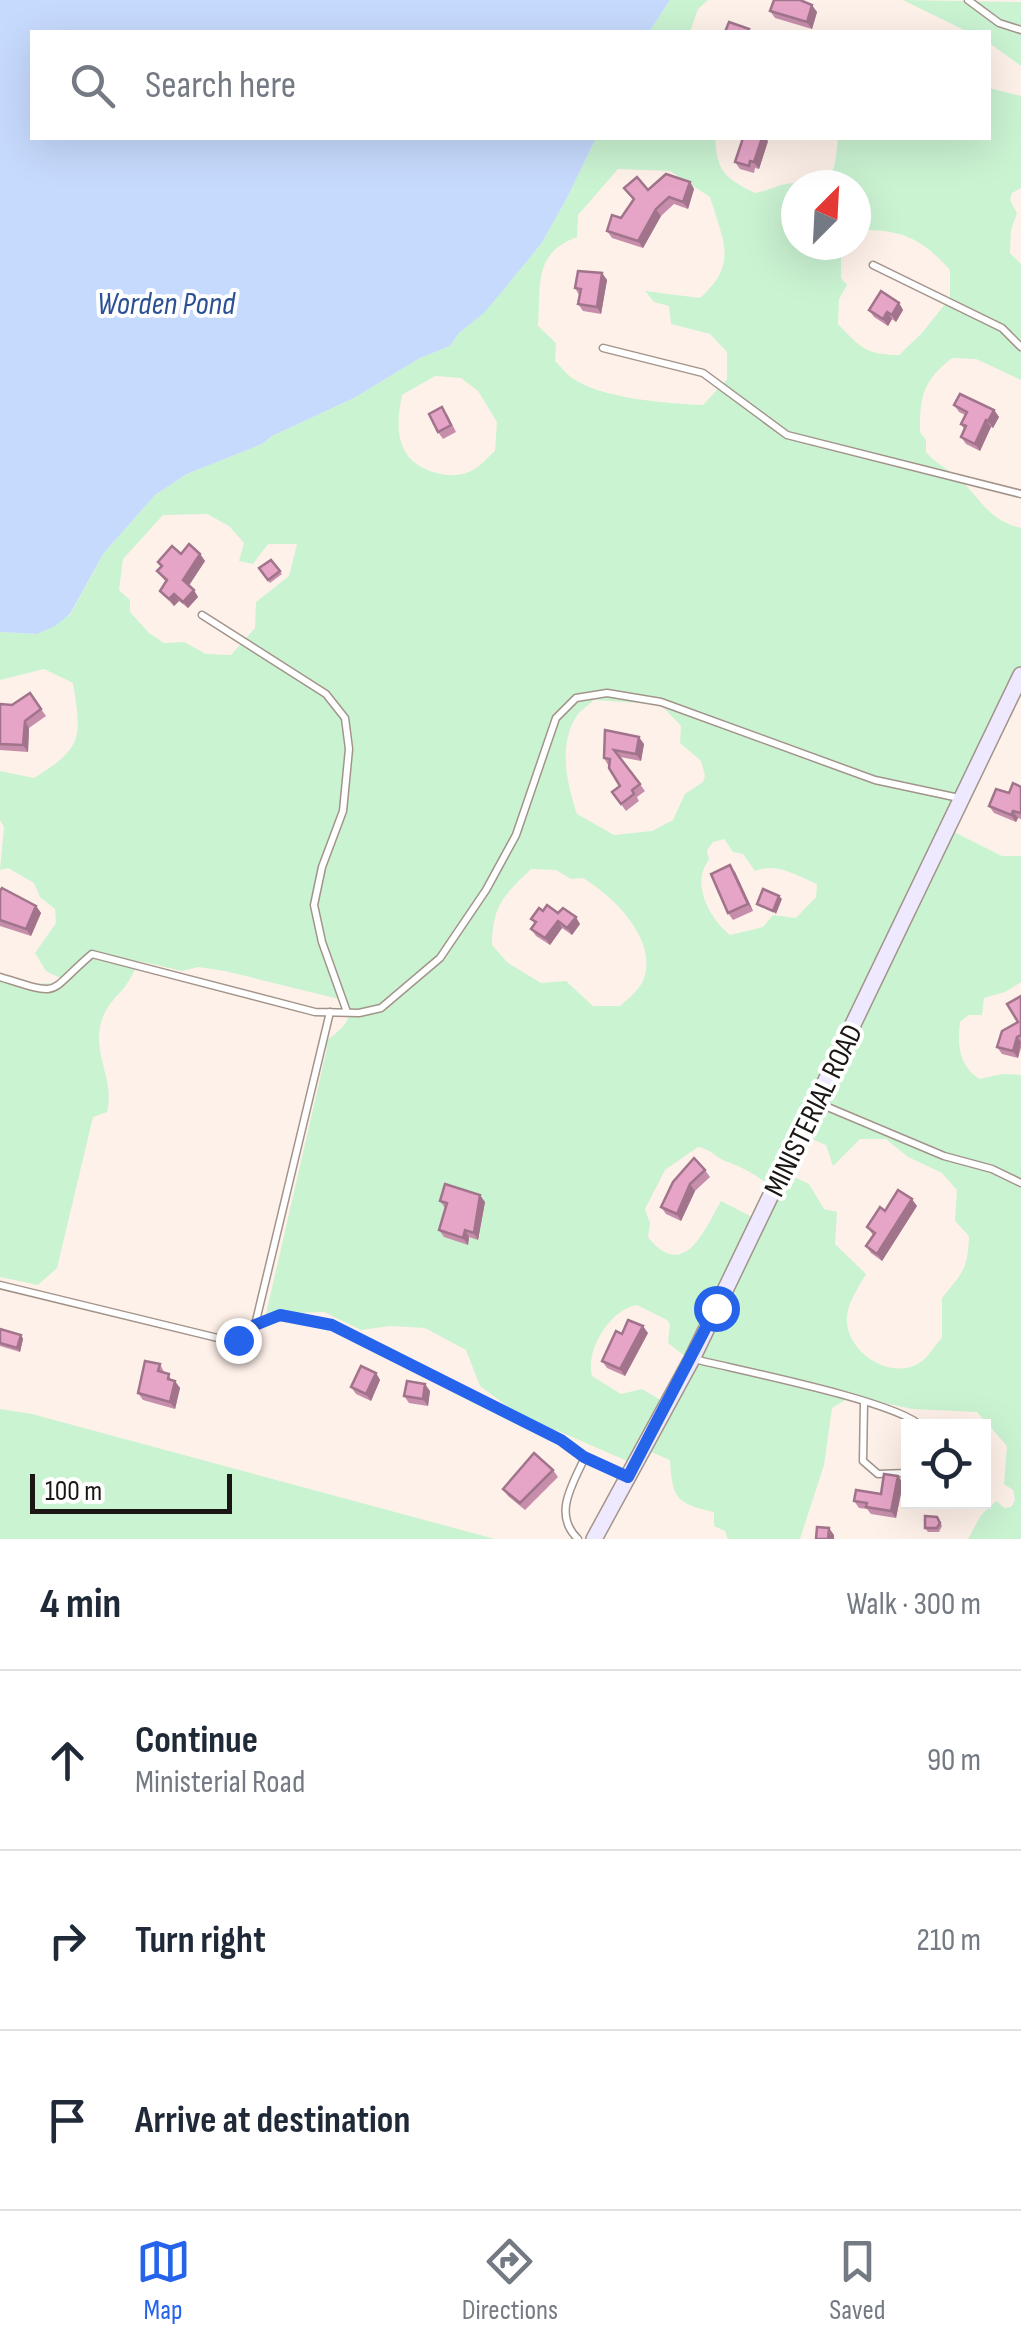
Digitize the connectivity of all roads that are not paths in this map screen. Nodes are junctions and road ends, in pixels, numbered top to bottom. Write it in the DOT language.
graph roads {
  1 [pos="968,0"];
  2 [pos="1021,30"];
  3 [pos="874,264"];
  4 [pos="1021,347"];
  5 [pos="604,348"];
  6 [pos="1021,494"];
  7 [pos="202,615"];
  8 [pos="1021,675"];
  9 [pos="962,799"];
  10 [pos="0,977"];
  11 [pos="330,1012"];
  12 [pos="347,1012"];
  13 [pos="816,1102"];
  14 [pos="1021,1183"];
  15 [pos="0,1285"];
  16 [pos="255,1325"];
  17 [pos="692,1358"];
  18 [pos="864,1402"];
  19 [pos="913,1419"];
  20 [pos="584,1457"];
  21 [pos="901,1473"];
  22 [pos="628,1477"];
  23 [pos="578,1539"];
  24 [pos="594,1539"];
  1 -- 2 [label="lane"];
  3 -- 4 [label="lane"];
  5 -- 6 [label="lane"];
  7 -- 12 [label="lane"];
  8 -- 9 [label="main road, MINISTERIAL ROAD"];
  9 -- 12 [label="lane"];
  9 -- 13 [label="main road, MINISTERIAL ROAD"];
  10 -- 11 [label="lane"];
  11 -- 12 [label="lane"];
  11 -- 16 [label="lane"];
  13 -- 14 [label="lane"];
  13 -- 17 [label="main road, MINISTERIAL ROAD"];
  15 -- 16 [label="lane"];
  16 -- 20 [label="lane"];
  17 -- 18 [label="lane"];
  17 -- 22 [label="main road, MINISTERIAL ROAD"];
  18 -- 19 [label="lane"];
  18 -- 21 [label="lane"];
  20 -- 22 [label="lane"];
  20 -- 23 [label="lane"];
  22 -- 24 [label="main road, MINISTERIAL ROAD"];
}
